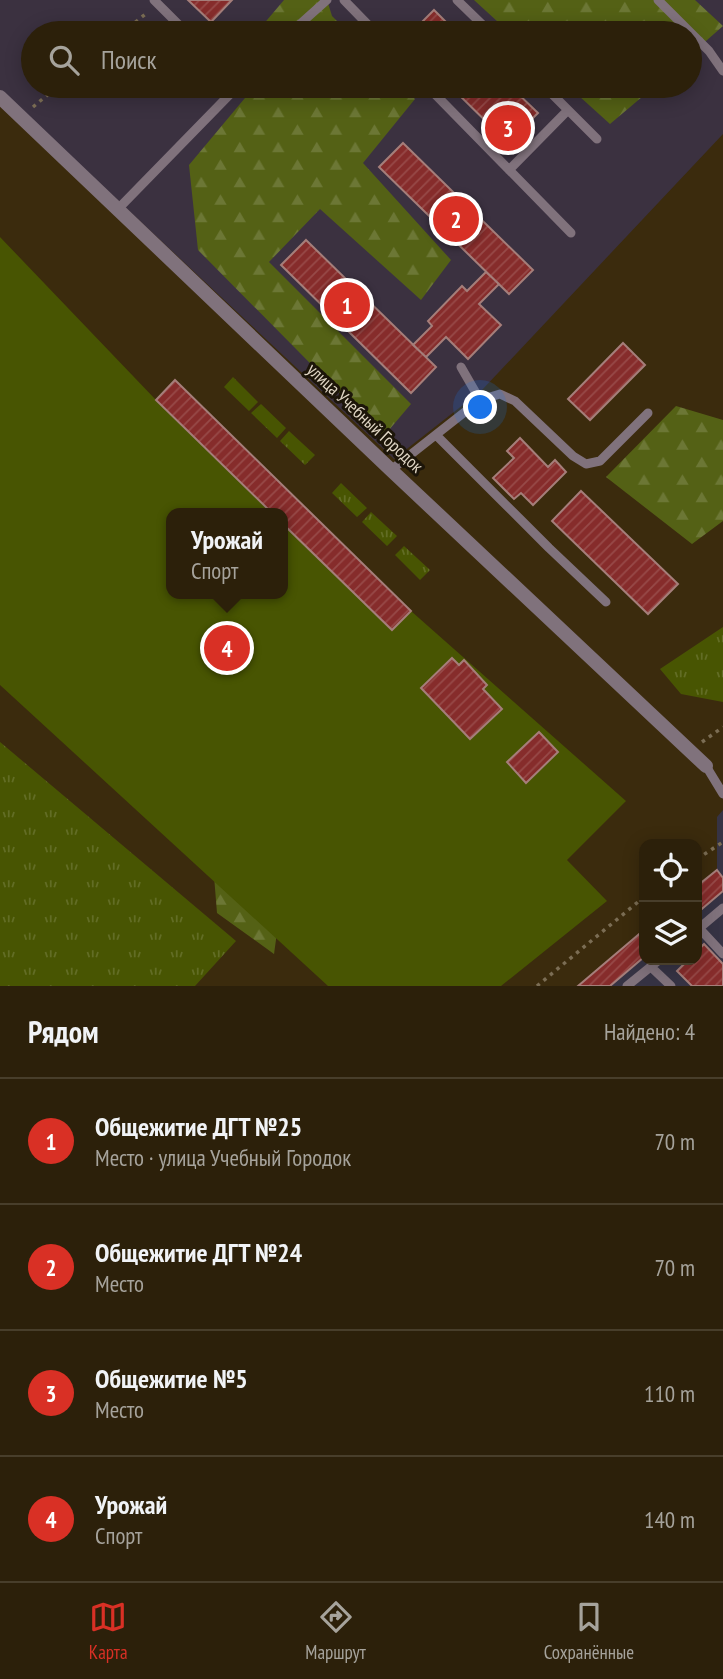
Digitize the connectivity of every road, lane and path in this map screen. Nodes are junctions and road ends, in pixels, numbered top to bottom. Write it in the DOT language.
graph roads {
  1 [pos="327,0"];
  2 [pos="344,0"];
  3 [pos="457,0"];
  4 [pos="658,0"];
  5 [pos="156,2"];
  6 [pos="135,21"];
  7 [pos="175,21"];
  8 [pos="303,21"];
  9 [pos="364,21"];
  10 [pos="479,21"];
  11 [pos="679,21"];
  12 [pos="702,44"];
  13 [pos="723,71"];
  14 [pos="43,98"];
  15 [pos="226,98"];
  16 [pos="439,98"];
  17 [pos="556,98"];
  18 [pos="2,101"];
  19 [pos="568,110"];
  20 [pos="21,116"];
  21 [pos="597,139"];
  22 [pos="509,170"];
  23 [pos="117,210"];
  24 [pos="571,233"];
  25 [pos="461,368"];
  26 [pos="480,400"];
  27 [pos="648,413"];
  28 [pos="436,435"];
  29 [pos="391,470"];
  30 [pos="606,603"];
  31 [pos="723,727"];
  32 [pos="706,766"];
  33 [pos="720,780"];
  34 [pos="723,793"];
  35 [pos="723,842"];
  36 [pos="702,856"];
  37 [pos="639,901"];
  38 [pos="723,908"];
  39 [pos="702,926"];
  40 [pos="702,933"];
  41 [pos="723,954"];
  42 [pos="653,965"];
  43 [pos="651,967"];
  44 [pos="537,986"];
  45 [pos="627,986"];
  46 [pos="671,986"];
  1 -- 8 [label="lane"];
  2 -- 9 [label="lane"];
  3 -- 10 [label="lane"];
  4 -- 11 [label="lane"];
  5 -- 6 [label="path"];
  5 -- 7 [label="lane"];
  12 -- 13 [label="lane"];
  14 -- 20 [label="path"];
  15 -- 23 [label="lane"];
  16 -- 22 [label="lane"];
  17 -- 19 [label="lane"];
  18 -- 20 [label="street, улица Учебный Городок"];
  19 -- 21 [label="lane"];
  19 -- 22 [label="lane"];
  20 -- 23 [label="street, улица Учебный Городок"];
  22 -- 24 [label="lane"];
  23 -- 29 [label="street, улица Учебный Городок"];
  25 -- 26 [label="lane"];
  26 -- 27 [label="lane"];
  26 -- 28 [label="lane"];
  28 -- 29 [label="lane"];
  28 -- 30 [label="lane"];
  29 -- 32 [label="street, улица Учебный Городок"];
  31 -- 32 [label="path"];
  32 -- 33 [label="lane"];
  33 -- 34 [label="lane"];
  35 -- 36 [label="path"];
  37 -- 44 [label="path"];
  38 -- 39 [label="lane"];
  40 -- 41 [label="lane"];
  42 -- 43 [label="lane"];
  43 -- 45 [label="lane"];
  43 -- 46 [label="lane"];
}
